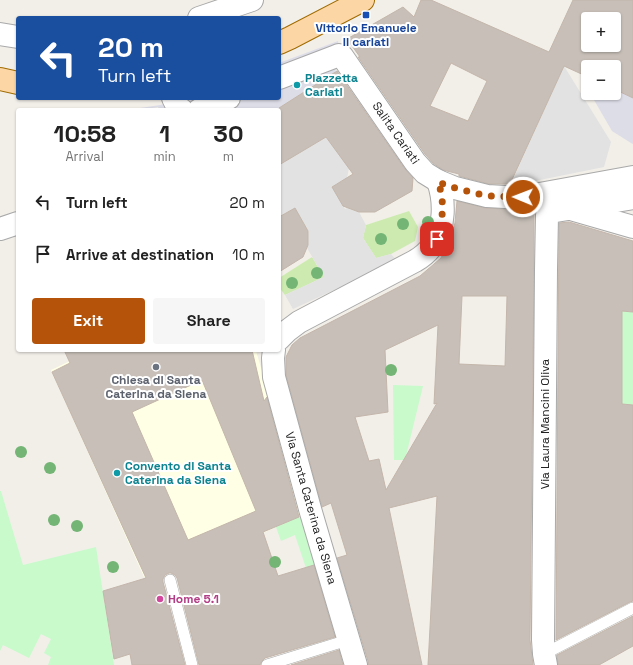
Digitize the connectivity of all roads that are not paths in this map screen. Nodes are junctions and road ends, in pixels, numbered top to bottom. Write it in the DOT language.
graph roads {
  1 [pos="252,0"];
  2 [pos="363,0"];
  3 [pos="205,16"];
  4 [pos="0,34"];
  5 [pos="16,37"];
  6 [pos="281,42"];
  7 [pos="281,77"];
  8 [pos="0,79"];
  9 [pos="16,83"];
  10 [pos="224,100"];
  11 [pos="204,108"];
  12 [pos="633,177"];
  13 [pos="438,182"];
  14 [pos="633,198"];
  15 [pos="567,208"];
  16 [pos="16,224"];
  17 [pos="633,227"];
  18 [pos="0,229"];
  19 [pos="281,337"];
  20 [pos="274,352"];
  21 [pos="170,580"];
  22 [pos="633,608"];
  23 [pos="348,640"];
  24 [pos="545,659"];
  25 [pos="192,665"];
  26 [pos="267,665"];
  27 [pos="356,665"];
  1 -- 3 [label="street"];
  2 -- 6 [label="main road"];
  4 -- 5 [label="street"];
  7 -- 13 [label="street, Salita Cariati"];
  8 -- 9 [label="main road"];
  10 -- 11 [label="street"];
  12 -- 13 [label="street, Salita Cariati"];
  13 -- 19 [label="street"];
  14 -- 15 [label="street"];
  15 -- 17 [label="street"];
  15 -- 24 [label="street, Via Laura Mancini Oliva"];
  16 -- 18 [label="street"];
  20 -- 23 [label="street, Via Santa Caterina da Siena"];
  21 -- 25 [label="lane"];
  22 -- 24 [label="lane"];
  23 -- 26 [label="lane"];
  23 -- 27 [label="street, Via Santa Caterina da Siena"];
}
